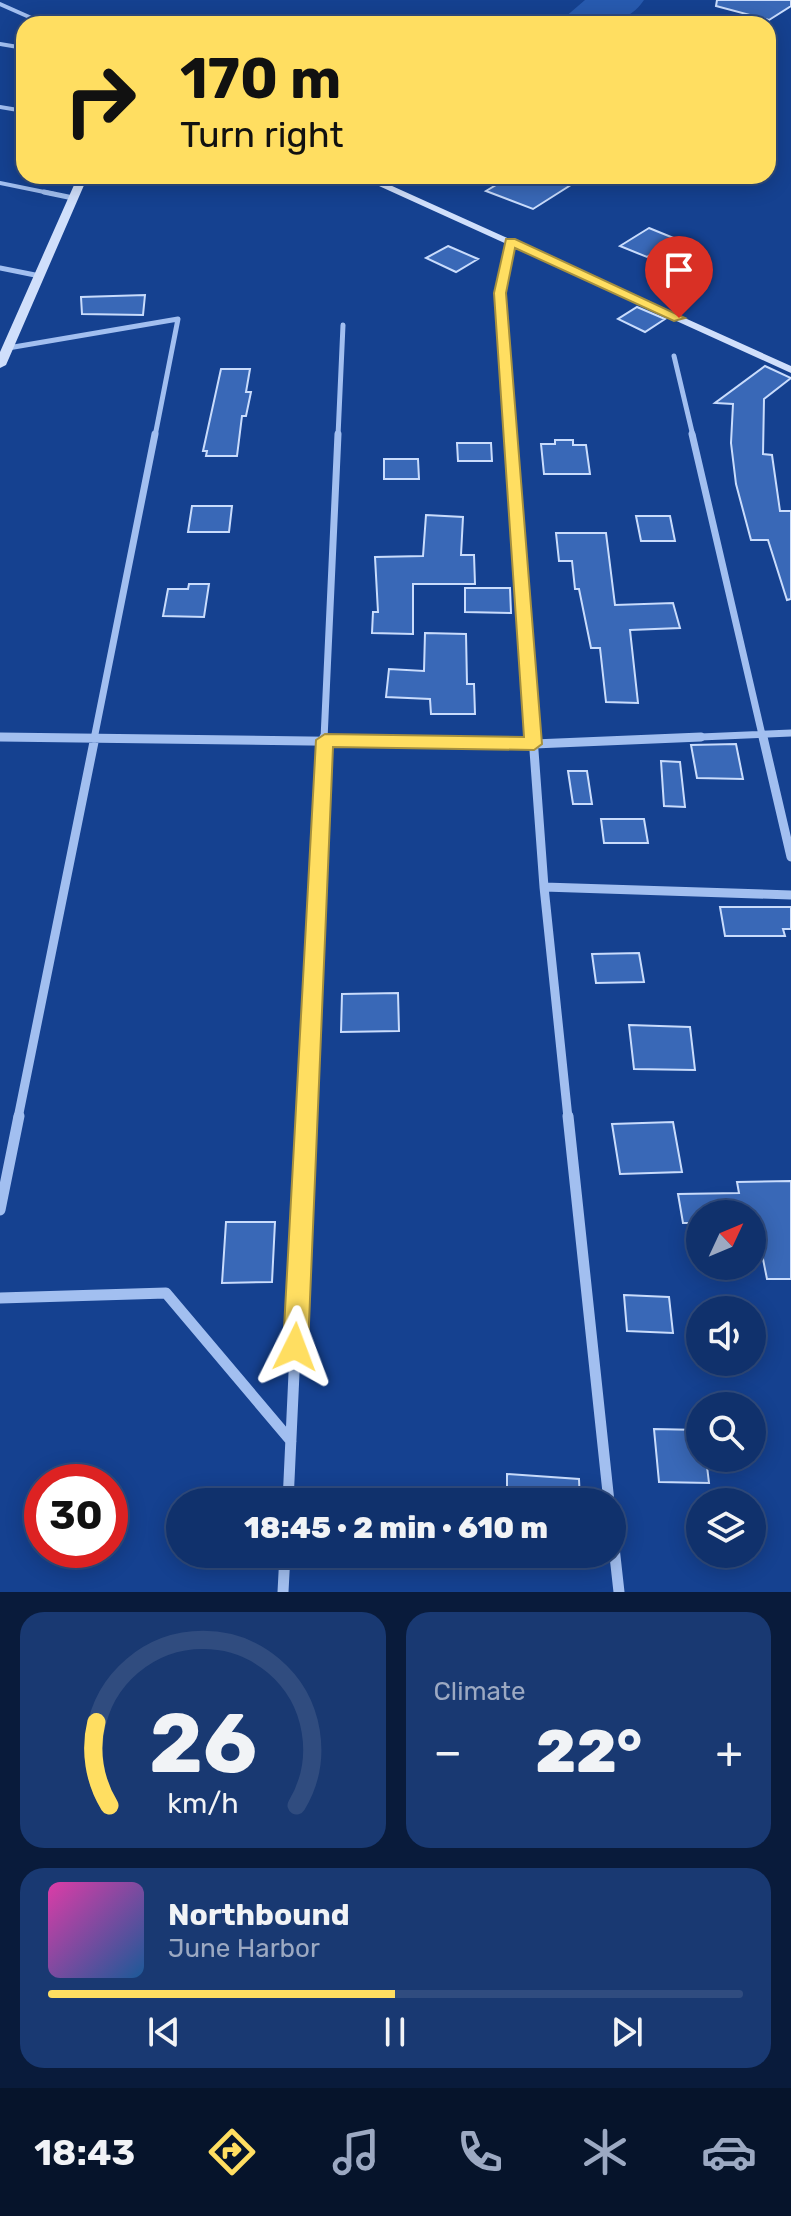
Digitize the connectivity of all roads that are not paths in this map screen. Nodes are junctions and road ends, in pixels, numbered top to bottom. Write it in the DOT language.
graph roads {
  1 [pos="0,4"];
  2 [pos="27,16"];
  3 [pos="0,183"];
  4 [pos="79,184"];
  5 [pos="380,184"];
  6 [pos="73,198"];
  7 [pos="510,242"];
  8 [pos="0,268"];
  9 [pos="40,276"];
  10 [pos="343,325"];
  11 [pos="8,348"];
  12 [pos="674,356"];
  13 [pos="0,365"];
  14 [pos="791,370"];
  15 [pos="762,733"];
  16 [pos="791,733"];
  17 [pos="0,737"];
  18 [pos="93,738"];
  19 [pos="325,740"];
  20 [pos="534,744"];
  21 [pos="791,857"];
  22 [pos="544,887"];
  23 [pos="791,895"];
  24 [pos="0,1210"];
  25 [pos="0,1298"];
  26 [pos="291,1441"];
  27 [pos="289,1488"];
  28 [pos="608,1488"];
  29 [pos="284,1568"];
  30 [pos="616,1568"];
  31 [pos="283,1592"];
  32 [pos="619,1592"];
  1 -- 2 [label="street"];
  3 -- 6 [label="street"];
  4 -- 6 [label="street"];
  5 -- 7 [label="street"];
  6 -- 9 [label="street"];
  7 -- 14 [label="street"];
  7 -- 20 [label="street"];
  8 -- 9 [label="street"];
  9 -- 11 [label="street"];
  10 -- 19 [label="street"];
  11 -- 13 [label="street"];
  11 -- 18 [label="street"];
  12 -- 15 [label="street"];
  15 -- 16 [label="street"];
  15 -- 20 [label="street"];
  15 -- 21 [label="street"];
  17 -- 18 [label="street"];
  18 -- 19 [label="street"];
  18 -- 24 [label="street"];
  19 -- 20 [label="street"];
  19 -- 26 [label="street"];
  20 -- 22 [label="street"];
  22 -- 23 [label="street"];
  22 -- 28 [label="street"];
  25 -- 26 [label="street"];
  26 -- 27 [label="street"];
  29 -- 31 [label="street"];
  30 -- 32 [label="street"];
}
